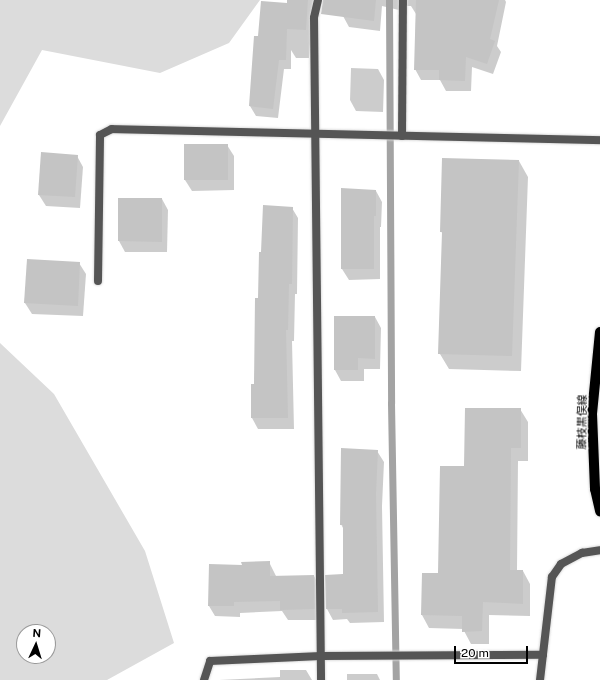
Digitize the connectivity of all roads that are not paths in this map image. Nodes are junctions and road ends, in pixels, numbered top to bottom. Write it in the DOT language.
graph roads {
  1 [pos="318,0"];
  2 [pos="403,0"];
  3 [pos="315,134"];
  4 [pos="402,136"];
  5 [pos="600,140"];
  6 [pos="98,281"];
  7 [pos="600,332"];
  8 [pos="600,511"];
  9 [pos="600,550"];
  10 [pos="543,655"];
  11 [pos="321,656"];
  12 [pos="204,680"];
  13 [pos="321,680"];
  14 [pos="540,680"];
  1 -- 3 [label="street"];
  2 -- 4 [label="street"];
  3 -- 4 [label="street"];
  3 -- 6 [label="street"];
  3 -- 11 [label="street"];
  4 -- 5 [label="street"];
  7 -- 8 [label="main road, 藤枝黒俣線"];
  9 -- 10 [label="street"];
  10 -- 11 [label="street"];
  10 -- 14 [label="street"];
  11 -- 12 [label="street"];
  11 -- 13 [label="street"];
}
